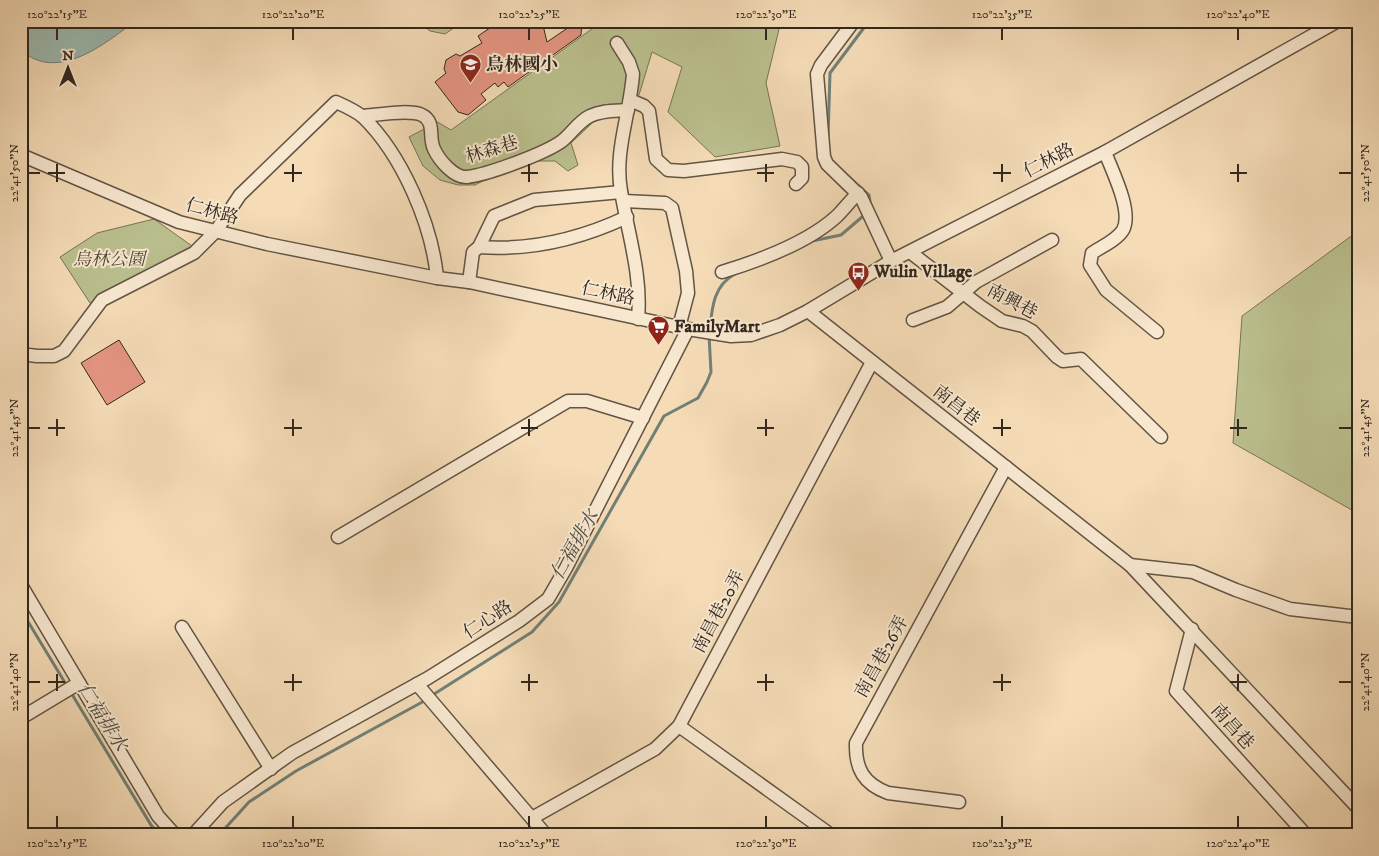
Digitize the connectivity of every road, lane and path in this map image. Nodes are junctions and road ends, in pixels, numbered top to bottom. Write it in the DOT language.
graph roads {
  1 [pos="854,21"];
  2 [pos="1338,21"];
  3 [pos="617,43"];
  4 [pos="629,105"];
  5 [pos="362,116"];
  6 [pos="1105,152"];
  7 [pos="21,156"];
  8 [pos="796,184"];
  9 [pos="858,193"];
  10 [pos="623,197"];
  11 [pos="627,217"];
  12 [pos="216,231"];
  13 [pos="1052,240"];
  14 [pos="479,247"];
  15 [pos="910,252"];
  16 [pos="891,261"];
  17 [pos="722,272"];
  18 [pos="437,278"];
  19 [pos="469,282"];
  20 [pos="963,293"];
  21 [pos="808,311"];
  22 [pos="638,319"];
  23 [pos="914,320"];
  24 [pos="689,329"];
  25 [pos="1157,332"];
  26 [pos="21,354"];
  27 [pos="872,362"];
  28 [pos="643,418"];
  29 [pos="1161,437"];
  30 [pos="1006,467"];
  31 [pos="338,537"];
  32 [pos="1130,565"];
  33 [pos="21,585"];
  34 [pos="1358,617"];
  35 [pos="182,627"];
  36 [pos="1192,629"];
  37 [pos="417,684"];
  38 [pos="72,687"];
  39 [pos="21,718"];
  40 [pos="679,726"];
  41 [pos="271,769"];
  42 [pos="959,802"];
  43 [pos="1358,808"];
  44 [pos="532,818"];
  45 [pos="545,834"];
  46 [pos="175,835"];
  47 [pos="193,835"];
  48 [pos="831,835"];
  49 [pos="1306,835"];
  1 -- 9 [label="street"];
  2 -- 6 [label="street, 仁林路"];
  3 -- 4 [label="street"];
  4 -- 5 [label="street, 林森巷"];
  4 -- 8 [label="street"];
  4 -- 10 [label="street"];
  5 -- 12 [label="street"];
  5 -- 18 [label="street"];
  6 -- 15 [label="street, 仁林路"];
  6 -- 25 [label="street"];
  7 -- 12 [label="street, 仁林路"];
  9 -- 16 [label="street"];
  9 -- 17 [label="street"];
  10 -- 11 [label="street"];
  10 -- 14 [label="street"];
  10 -- 24 [label="street"];
  11 -- 14 [label="street"];
  11 -- 22 [label="street"];
  12 -- 18 [label="street, 仁林路"];
  12 -- 26 [label="street"];
  13 -- 20 [label="street"];
  14 -- 19 [label="street"];
  15 -- 16 [label="street, 仁林路"];
  15 -- 20 [label="street, 南興巷"];
  16 -- 21 [label="street, 仁林路"];
  18 -- 19 [label="street, 仁林路"];
  19 -- 22 [label="street, 仁林路"];
  20 -- 23 [label="street"];
  20 -- 29 [label="street, 南興巷"];
  21 -- 24 [label="street, 仁林路"];
  21 -- 27 [label="street, 南昌巷"];
  22 -- 24 [label="street, 仁林路"];
  24 -- 28 [label="street, 仁心路"];
  27 -- 30 [label="street, 南昌巷"];
  27 -- 40 [label="street, 南昌巷20弄"];
  28 -- 31 [label="street"];
  28 -- 37 [label="street, 仁心路"];
  30 -- 32 [label="street, 南昌巷"];
  30 -- 42 [label="street, 南昌巷26弄"];
  32 -- 34 [label="street"];
  32 -- 36 [label="street, 南昌巷"];
  33 -- 38 [label="street"];
  35 -- 41 [label="street"];
  36 -- 43 [label="street, 南昌巷"];
  36 -- 49 [label="street, 南昌巷"];
  37 -- 41 [label="street, 仁心路"];
  37 -- 44 [label="street"];
  38 -- 39 [label="street"];
  38 -- 46 [label="street"];
  40 -- 44 [label="street, 南昌巷20弄"];
  40 -- 48 [label="street"];
  41 -- 47 [label="street, 仁心路"];
  44 -- 45 [label="street"];
}
